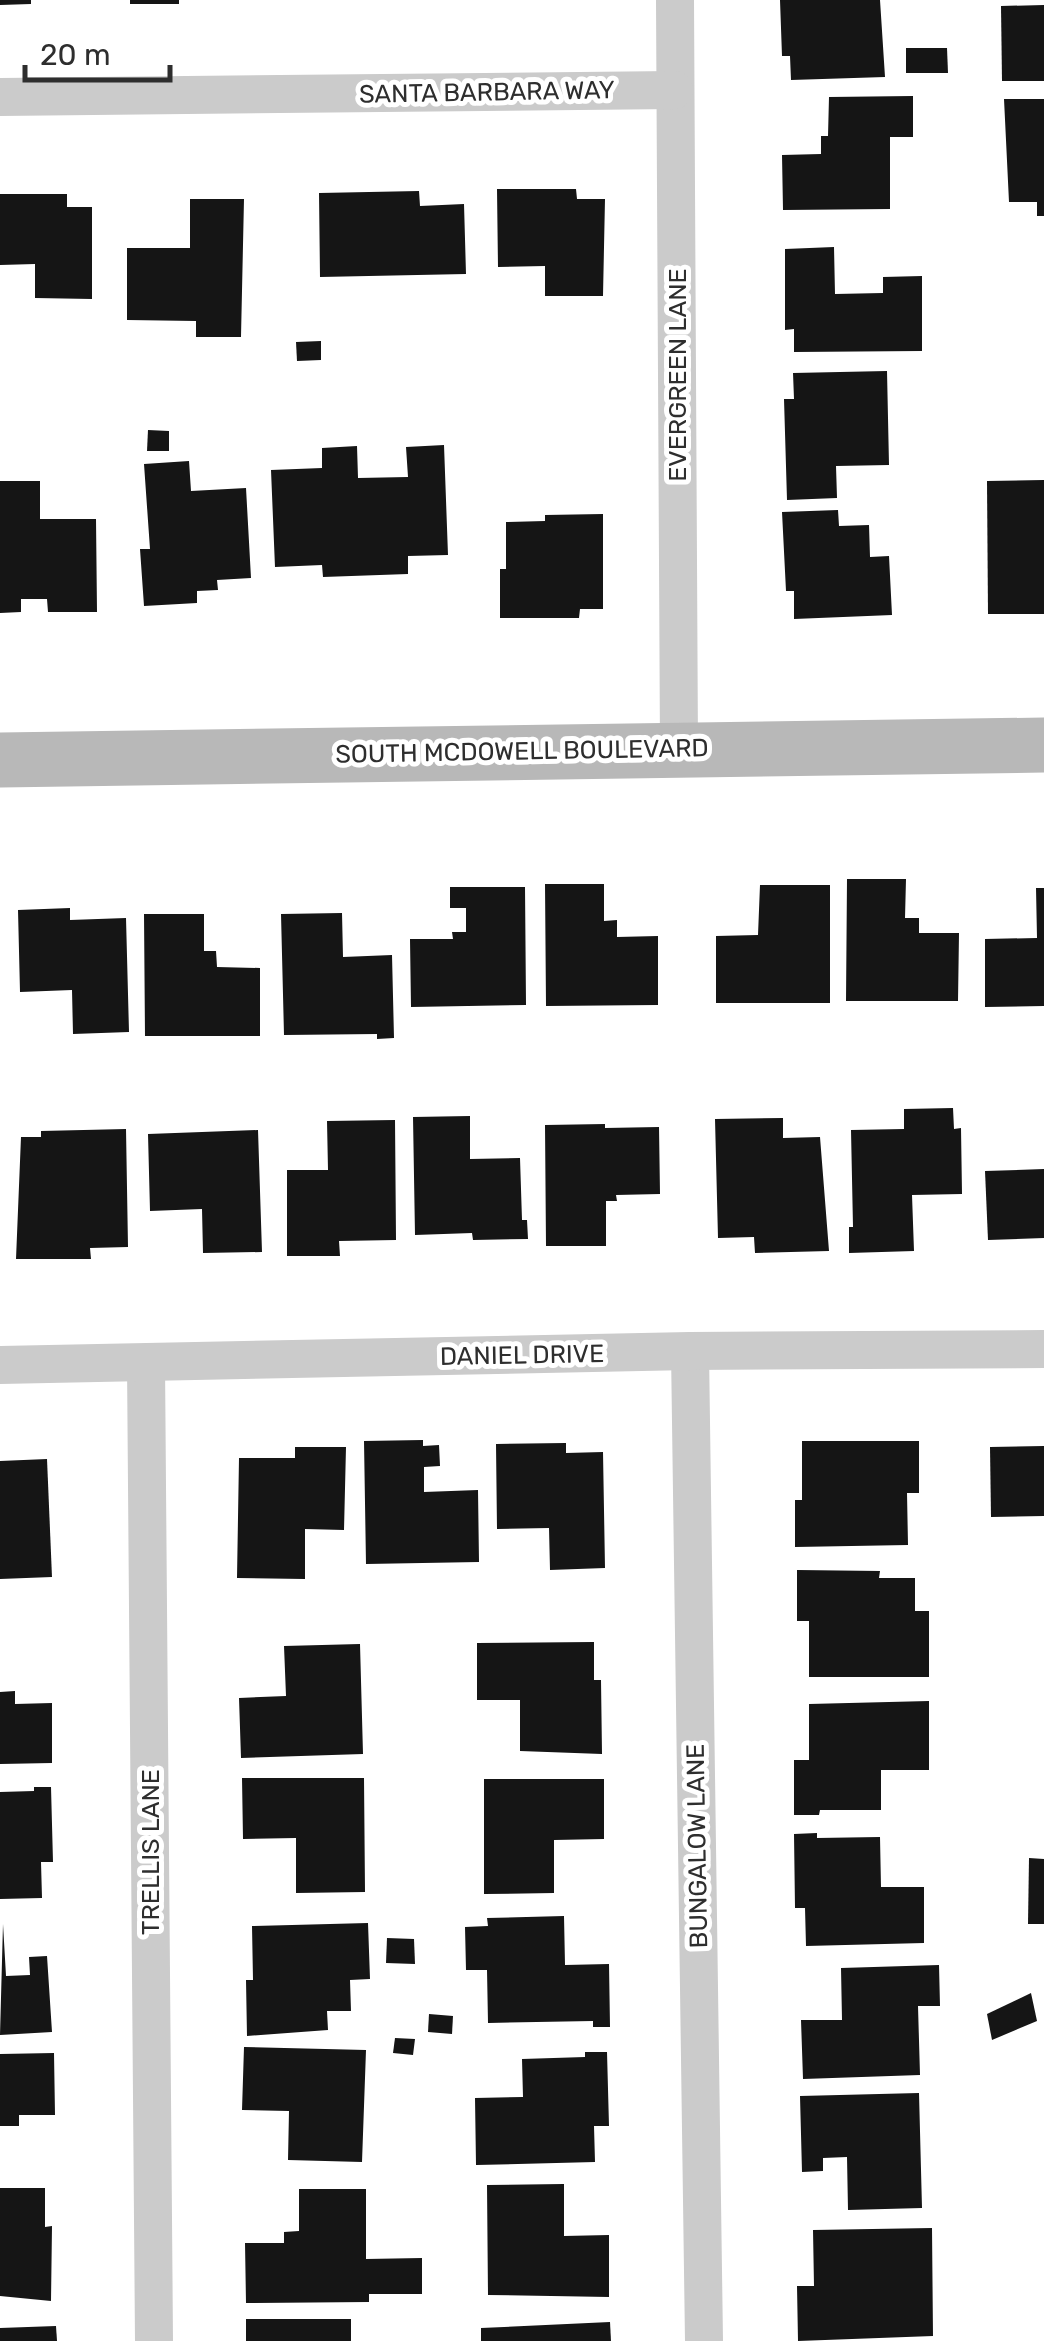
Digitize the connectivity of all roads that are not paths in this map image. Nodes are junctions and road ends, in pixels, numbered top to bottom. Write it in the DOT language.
graph roads {
  1 [pos="675,0"];
  2 [pos="674,90"];
  3 [pos="0,97"];
  4 [pos="1044,745"];
  5 [pos="679,749"];
  6 [pos="0,760"];
  7 [pos="1044,1348"];
  8 [pos="690,1350"];
  9 [pos="146,1363"];
  10 [pos="0,1365"];
  11 [pos="154,2341"];
  12 [pos="704,2341"];
  1 -- 2 [label="street, EVERGREEN LANE"];
  2 -- 3 [label="street, SANTA BARBARA WAY"];
  2 -- 5 [label="street, EVERGREEN LANE"];
  4 -- 5 [label="main road, SOUTH MCDOWELL BOULEVARD"];
  5 -- 6 [label="main road, SOUTH MCDOWELL BOULEVARD"];
  7 -- 8 [label="street, DANIEL DRIVE"];
  8 -- 9 [label="street, DANIEL DRIVE"];
  8 -- 12 [label="street, BUNGALOW LANE"];
  9 -- 10 [label="street, DANIEL DRIVE"];
  9 -- 11 [label="street, TRELLIS LANE"];
}
